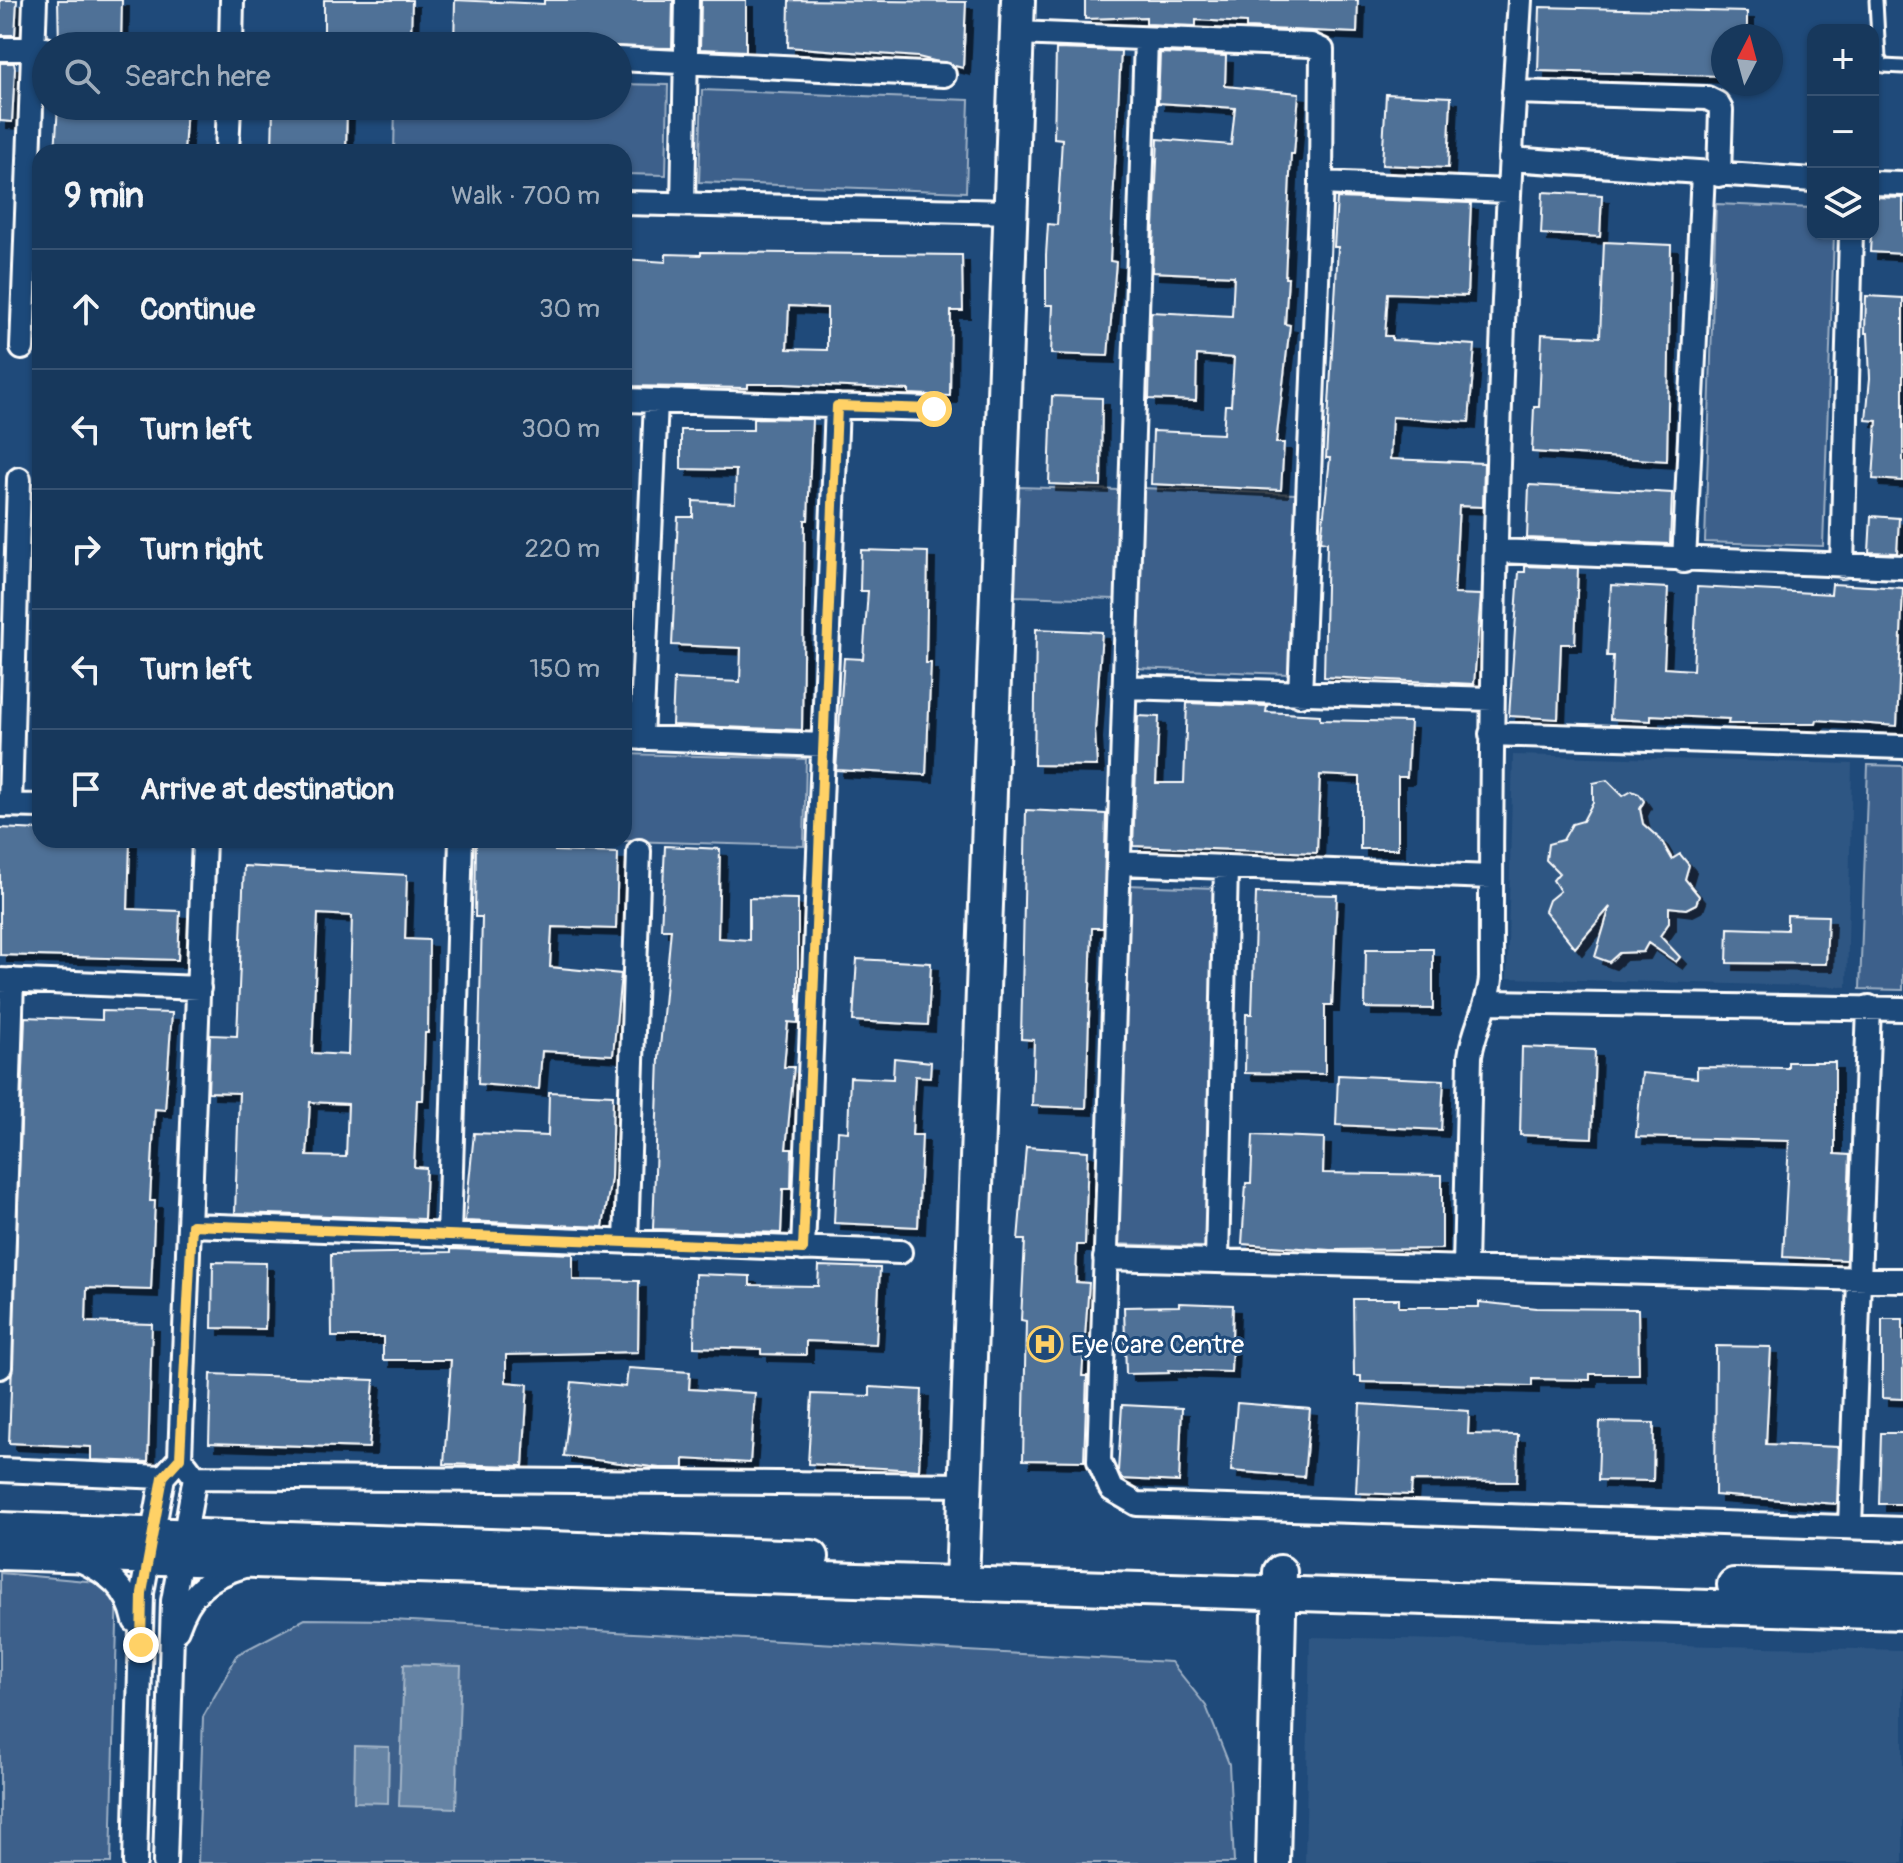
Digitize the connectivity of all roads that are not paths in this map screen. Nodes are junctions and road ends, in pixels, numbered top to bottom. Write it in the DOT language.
graph roads {
  1 [pos="35,0"];
  2 [pos="232,0"];
  3 [pos="687,0"];
  4 [pos="1018,0"];
  5 [pos="1520,0"];
  6 [pos="1876,0"];
  7 [pos="38,32"];
  8 [pos="231,32"];
  9 [pos="1017,33"];
  10 [pos="1146,40"];
  11 [pos="0,49"];
  12 [pos="32,49"];
  13 [pos="632,59"];
  14 [pos="685,61"];
  15 [pos="1903,67"];
  16 [pos="944,75"];
  17 [pos="1514,92"];
  18 [pos="36,120"];
  19 [pos="228,120"];
  20 [pos="34,144"];
  21 [pos="227,144"];
  22 [pos="1510,159"];
  23 [pos="1711,174"];
  24 [pos="1807,180"];
  25 [pos="32,182"];
  26 [pos="1321,183"];
  27 [pos="1879,183"];
  28 [pos="1903,184"];
  29 [pos="1507,191"];
  30 [pos="632,203"];
  31 [pos="683,204"];
  32 [pos="1012,212"];
  33 [pos="1851,240"];
  34 [pos="22,348"];
  35 [pos="632,400"];
  36 [pos="656,401"];
  37 [pos="837,406"];
  38 [pos="934,409"];
  39 [pos="19,479"];
  40 [pos="1496,551"];
  41 [pos="1684,561"];
  42 [pos="1842,566"];
  43 [pos="1903,567"];
  44 [pos="1125,687"];
  45 [pos="1300,695"];
  46 [pos="1492,699"];
  47 [pos="1491,734"];
  48 [pos="633,737"];
  49 [pos="823,745"];
  50 [pos="1903,747"];
  51 [pos="5,805"];
  52 [pos="32,806"];
  53 [pos="204,848"];
  54 [pos="461,848"];
  55 [pos="639,851"];
  56 [pos="1119,863"];
  57 [pos="1226,867"];
  58 [pos="1491,877"];
  59 [pos="6,980"];
  60 [pos="199,988"];
  61 [pos="1488,1002"];
  62 [pos="1869,1007"];
  63 [pos="1903,1009"];
  64 [pos="2,1166"];
  65 [pos="192,1225"];
  66 [pos="449,1235"];
  67 [pos="626,1242"];
  68 [pos="803,1249"];
  69 [pos="900,1252"];
  70 [pos="1105,1258"];
  71 [pos="1217,1261"];
  72 [pos="1465,1267"];
  73 [pos="1859,1278"];
  74 [pos="1903,1280"];
  75 [pos="1,1291"];
  76 [pos="0,1367"];
  77 [pos="180,1458"];
  78 [pos="0,1470"];
  79 [pos="163,1477"];
  80 [pos="195,1477"];
  81 [pos="966,1485"];
  82 [pos="1850,1526"];
  83 [pos="0,1529"];
  84 [pos="1903,1529"];
  85 [pos="150,1546"];
  86 [pos="183,1546"];
  87 [pos="0,1553"];
  88 [pos="69,1555"];
  89 [pos="260,1562"];
  90 [pos="963,1573"];
  91 [pos="1280,1582"];
  92 [pos="1903,1590"];
  93 [pos="1903,1613"];
  94 [pos="171,1644"];
  95 [pos="141,1645"];
  96 [pos="135,1863"];
  97 [pos="165,1863"];
  98 [pos="1273,1863"];
  1 -- 7 [label="street"];
  2 -- 8 [label="street"];
  3 -- 14 [label="street"];
  4 -- 9 [label="main road"];
  5 -- 17 [label="street"];
  6 -- 15 [label="lane"];
  9 -- 10 [label="street"];
  9 -- 32 [label="main road"];
  10 -- 26 [label="street"];
  10 -- 44 [label="street"];
  11 -- 12 [label="street"];
  13 -- 14 [label="street"];
  14 -- 16 [label="street"];
  14 -- 31 [label="street"];
  17 -- 22 [label="street"];
  17 -- 23 [label="street"];
  18 -- 20 [label="street"];
  19 -- 21 [label="street"];
  22 -- 23 [label="street"];
  22 -- 29 [label="street"];
  23 -- 24 [label="street"];
  23 -- 41 [label="street"];
  25 -- 34 [label="street"];
  26 -- 29 [label="street"];
  26 -- 45 [label="street"];
  27 -- 28 [label="street"];
  29 -- 40 [label="street"];
  30 -- 31 [label="street"];
  31 -- 32 [label="street"];
  32 -- 81 [label="main road"];
  33 -- 42 [label="street"];
  35 -- 36 [label="street"];
  36 -- 37 [label="street"];
  36 -- 48 [label="street"];
  37 -- 38 [label="street"];
  37 -- 49 [label="street"];
  39 -- 51 [label="street"];
  40 -- 41 [label="street"];
  40 -- 46 [label="street"];
  41 -- 42 [label="street"];
  42 -- 43 [label="street"];
  44 -- 45 [label="street"];
  44 -- 56 [label="street"];
  45 -- 46 [label="street"];
  46 -- 47 [label="street"];
  47 -- 50 [label="street"];
  47 -- 58 [label="street"];
  48 -- 49 [label="street"];
  49 -- 68 [label="street"];
  51 -- 52 [label="street"];
  53 -- 60 [label="street"];
  54 -- 66 [label="street"];
  55 -- 67 [label="street"];
  56 -- 57 [label="street"];
  56 -- 70 [label="street"];
  57 -- 58 [label="street"];
  57 -- 71 [label="street"];
  58 -- 61 [label="street"];
  59 -- 60 [label="street"];
  59 -- 64 [label="street"];
  60 -- 65 [label="street"];
  61 -- 62 [label="street"];
  61 -- 72 [label="street"];
  62 -- 63 [label="street"];
  62 -- 73 [label="street"];
  64 -- 75 [label="street"];
  65 -- 66 [label="street"];
  65 -- 77 [label="street"];
  66 -- 67 [label="street"];
  67 -- 68 [label="street"];
  68 -- 69 [label="street"];
  70 -- 71 [label="street"];
  70 -- 82 [label="street"];
  71 -- 72 [label="street"];
  72 -- 73 [label="street"];
  73 -- 74 [label="street"];
  73 -- 82 [label="street"];
  75 -- 76 [label="street"];
  77 -- 79 [label="street"];
  77 -- 80 [label="street"];
  78 -- 79 [label="street"];
  79 -- 85 [label="street"];
  80 -- 81 [label="street"];
  80 -- 86 [label="street"];
  81 -- 90 [label="main road"];
  82 -- 84 [label="street"];
  83 -- 85 [label="main road"];
  85 -- 86 [label="main road"];
  85 -- 88 [label="main road"];
  85 -- 95 [label="street"];
  86 -- 89 [label="main road"];
  86 -- 90 [label="main road"];
  86 -- 94 [label="street"];
  87 -- 88 [label="main road"];
  88 -- 95 [label="street"];
  89 -- 90 [label="main road"];
  89 -- 94 [label="street"];
  90 -- 91 [label="main road"];
  91 -- 92 [label="main road"];
  91 -- 93 [label="main road"];
  91 -- 98 [label="main road"];
  94 -- 97 [label="street"];
  95 -- 96 [label="street"];
}
